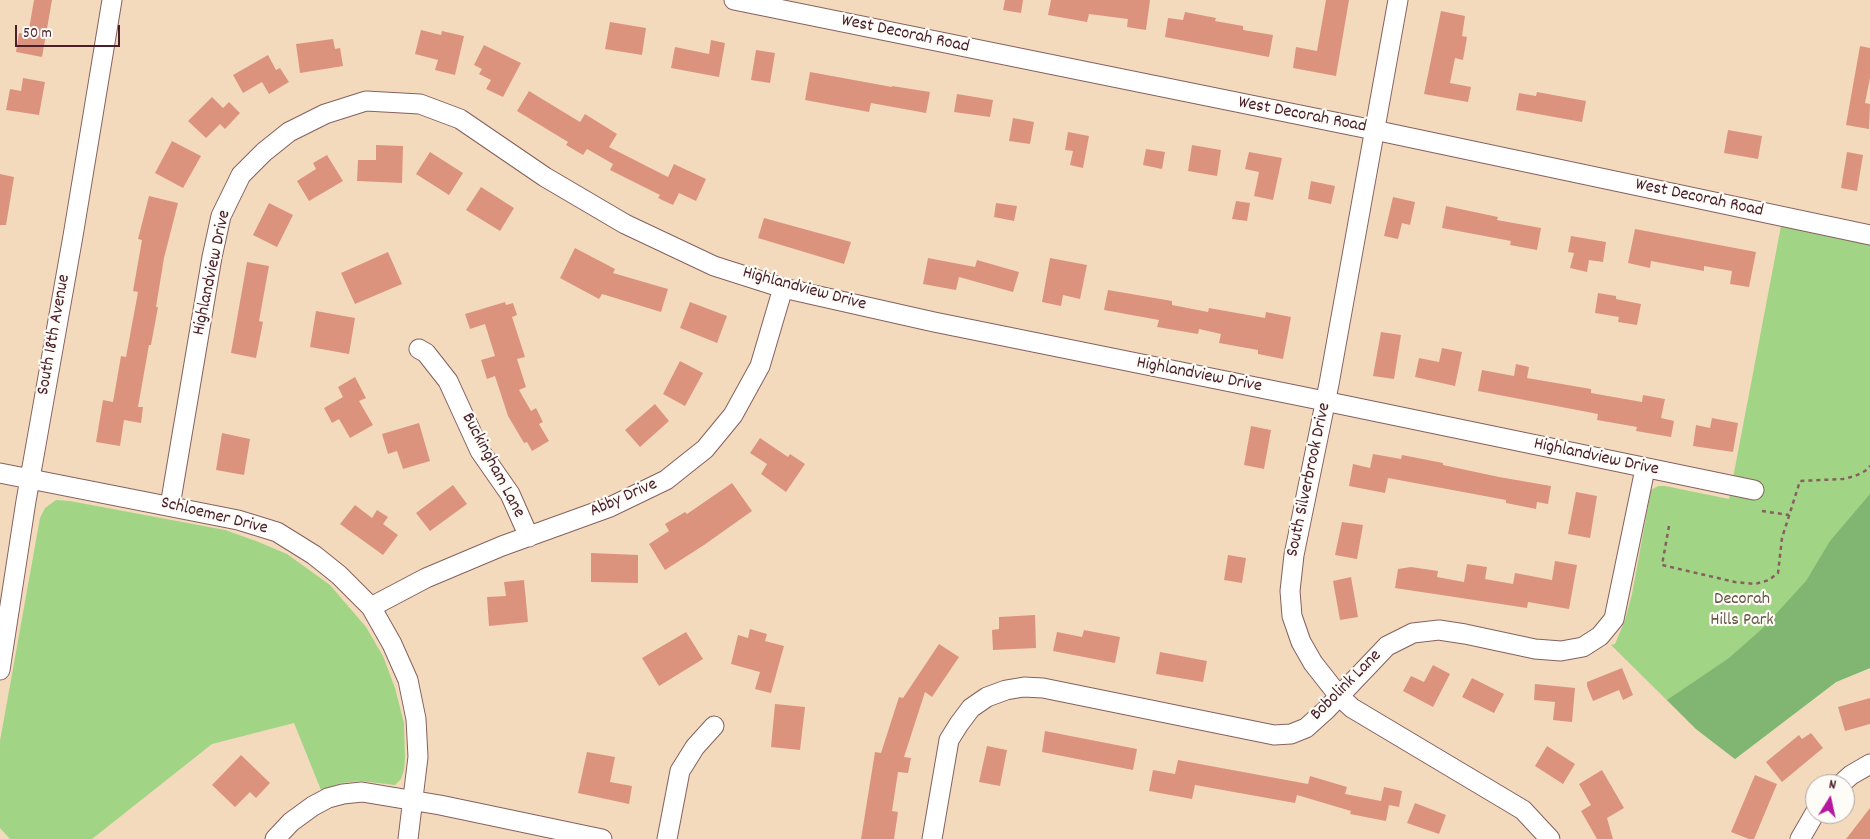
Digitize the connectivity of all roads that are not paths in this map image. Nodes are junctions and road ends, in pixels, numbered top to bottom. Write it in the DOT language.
graph roads {
  1 [pos="112,0"];
  2 [pos="734,0"];
  3 [pos="1398,0"];
  4 [pos="1374,130"];
  5 [pos="1870,234"];
  6 [pos="783,288"];
  7 [pos="419,349"];
  8 [pos="1326,402"];
  9 [pos="1645,469"];
  10 [pos="0,474"];
  11 [pos="30,478"];
  12 [pos="1754,490"];
  13 [pos="170,506"];
  14 [pos="529,537"];
  15 [pos="371,608"];
  16 [pos="0,670"];
  17 [pos="1339,696"];
  18 [pos="714,726"];
  19 [pos="1870,764"];
  20 [pos="1853,774"];
  21 [pos="413,800"];
  22 [pos="1808,824"];
  23 [pos="275,839"];
  24 [pos="408,839"];
  25 [pos="602,839"];
  26 [pos="667,839"];
  27 [pos="932,839"];
  28 [pos="1550,839"];
  29 [pos="1800,839"];
  1 -- 11 [label="street, South 18th Avenue"];
  2 -- 4 [label="street, West Decorah Road"];
  3 -- 4 [label="street, South Silverbrook Drive"];
  4 -- 5 [label="street, West Decorah Road"];
  4 -- 8 [label="street, South Silverbrook Drive"];
  6 -- 8 [label="street, Highlandview Drive"];
  6 -- 13 [label="street, Highlandview Drive"];
  6 -- 14 [label="street, Abby Drive"];
  7 -- 14 [label="street, Buckingham Lane"];
  8 -- 9 [label="street, Highlandview Drive"];
  8 -- 17 [label="street, South Silverbrook Drive"];
  9 -- 12 [label="street, Highlandview Drive"];
  9 -- 17 [label="street, Bobolink Lane"];
  10 -- 11 [label="street, Schloemer Drive"];
  11 -- 13 [label="street, Schloemer Drive"];
  11 -- 16 [label="street, South 18th Avenue"];
  13 -- 15 [label="street, Schloemer Drive"];
  14 -- 15 [label="street, Abby Drive"];
  15 -- 21 [label="street, Schloemer Drive"];
  17 -- 27 [label="street, Bobolink Lane"];
  17 -- 28 [label="street, South Silverbrook Drive"];
  18 -- 26 [label="street"];
  19 -- 20 [label="street"];
  21 -- 23 [label="street"];
  21 -- 24 [label="street, Schloemer Drive"];
  21 -- 25 [label="street"];
  22 -- 29 [label="street"];
}
